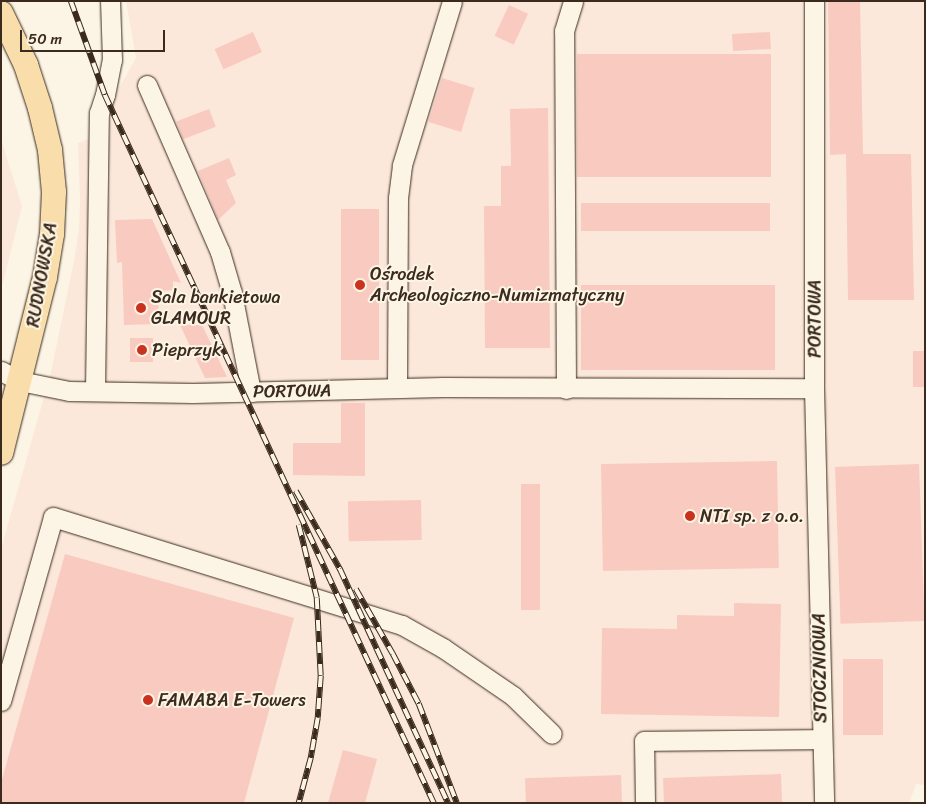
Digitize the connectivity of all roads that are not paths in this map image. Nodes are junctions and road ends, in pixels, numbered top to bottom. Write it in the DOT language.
graph roads {
  1 [pos="110,1"];
  2 [pos="452,1"];
  3 [pos="573,1"];
  4 [pos="814,1"];
  5 [pos="1,14"];
  6 [pos="147,85"];
  7 [pos="11,376"];
  8 [pos="397,388"];
  9 [pos="814,388"];
  10 [pos="566,389"];
  11 [pos="95,391"];
  12 [pos="251,392"];
  13 [pos="1,452"];
  14 [pos="1,701"];
  15 [pos="552,734"];
  16 [pos="822,738"];
  17 [pos="645,803"];
  18 [pos="824,803"];
  1 -- 11 [label="street"];
  2 -- 8 [label="street"];
  3 -- 10 [label="street"];
  4 -- 9 [label="street, PORTOWA"];
  5 -- 7 [label="main road, RUDNOWSKA"];
  6 -- 12 [label="street"];
  7 -- 11 [label="street, PORTOWA"];
  7 -- 13 [label="main road, RUDNOWSKA"];
  8 -- 10 [label="street, PORTOWA"];
  8 -- 12 [label="street, PORTOWA"];
  9 -- 10 [label="street, PORTOWA"];
  9 -- 16 [label="street, STOCZNIOWA"];
  11 -- 12 [label="street, PORTOWA"];
  14 -- 15 [label="street"];
  16 -- 17 [label="street, STOCZNIOWA"];
  16 -- 18 [label="street"];
}
